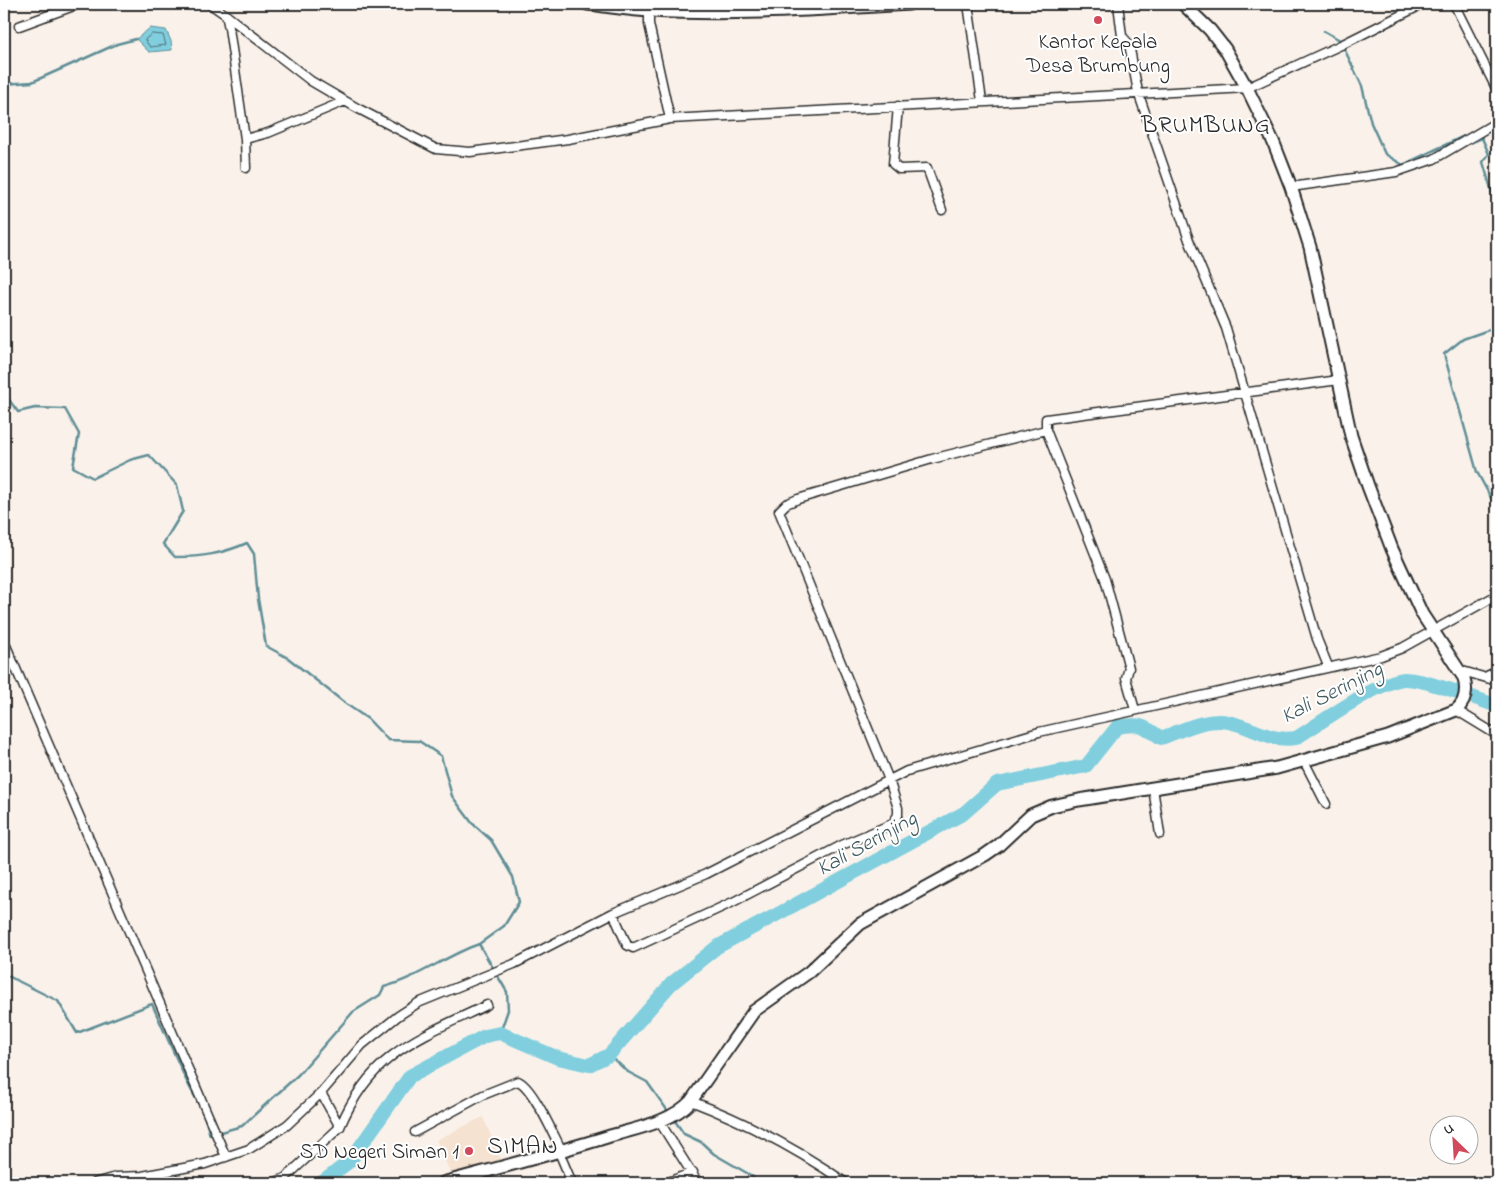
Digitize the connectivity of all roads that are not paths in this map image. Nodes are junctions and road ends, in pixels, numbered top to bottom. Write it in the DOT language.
graph roads {
  1 [pos="80,4"];
  2 [pos="210,4"];
  3 [pos="587,4"];
  4 [pos="909,4"];
  5 [pos="968,4"];
  6 [pos="1118,4"];
  7 [pos="1183,4"];
  8 [pos="1423,4"];
  9 [pos="1454,4"];
  10 [pos="649,11"];
  11 [pos="226,15"];
  12 [pos="19,26"];
  13 [pos="1247,88"];
  14 [pos="1497,90"];
  15 [pos="1138,92"];
  16 [pos="345,101"];
  17 [pos="982,101"];
  18 [pos="898,106"];
  19 [pos="670,119"];
  20 [pos="1497,122"];
  21 [pos="245,139"];
  22 [pos="246,168"];
  23 [pos="1291,187"];
  24 [pos="942,210"];
  25 [pos="1339,380"];
  26 [pos="1243,393"];
  27 [pos="1046,430"];
  28 [pos="1497,594"];
  29 [pos="1433,631"];
  30 [pos="4,641"];
  31 [pos="1328,666"];
  32 [pos="1459,670"];
  33 [pos="1497,671"];
  34 [pos="1485,677"];
  35 [pos="1497,681"];
  36 [pos="1460,706"];
  37 [pos="1134,710"];
  38 [pos="1497,735"];
  39 [pos="1304,761"];
  40 [pos="889,780"];
  41 [pos="1153,788"];
  42 [pos="1326,804"];
  43 [pos="1160,834"];
  44 [pos="613,913"];
  45 [pos="487,1005"];
  46 [pos="322,1094"];
  47 [pos="691,1101"];
  48 [pos="662,1120"];
  49 [pos="340,1127"];
  50 [pos="415,1132"];
  51 [pos="561,1151"];
  52 [pos="226,1157"];
  53 [pos="693,1172"];
  54 [pos="94,1183"];
  55 [pos="273,1183"];
  56 [pos="443,1183"];
  57 [pos="572,1183"];
  58 [pos="666,1183"];
  59 [pos="698,1183"];
  60 [pos="846,1183"];
  1 -- 12 [label="street"];
  2 -- 11 [label="street"];
  3 -- 10 [label="main road"];
  4 -- 10 [label="main road"];
  5 -- 17 [label="street"];
  6 -- 15 [label="street"];
  7 -- 13 [label="main road"];
  8 -- 13 [label="street"];
  9 -- 14 [label="street"];
  10 -- 19 [label="street"];
  11 -- 16 [label="street"];
  11 -- 21 [label="street"];
  13 -- 15 [label="street"];
  13 -- 23 [label="main road"];
  15 -- 17 [label="street"];
  15 -- 26 [label="street"];
  16 -- 19 [label="street"];
  16 -- 21 [label="street"];
  17 -- 18 [label="street"];
  18 -- 19 [label="street"];
  18 -- 24 [label="street"];
  20 -- 23 [label="street"];
  21 -- 22 [label="street"];
  23 -- 25 [label="main road"];
  25 -- 26 [label="street"];
  25 -- 29 [label="main road"];
  26 -- 27 [label="street"];
  26 -- 31 [label="street"];
  27 -- 37 [label="street"];
  27 -- 40 [label="street"];
  28 -- 29 [label="street"];
  29 -- 31 [label="street"];
  29 -- 32 [label="main road"];
  30 -- 52 [label="street"];
  31 -- 37 [label="street"];
  32 -- 34 [label="street"];
  32 -- 36 [label="main road"];
  33 -- 34 [label="street"];
  34 -- 35 [label="street"];
  36 -- 38 [label="street"];
  36 -- 39 [label="main road"];
  37 -- 40 [label="street"];
  39 -- 41 [label="main road"];
  39 -- 42 [label="street"];
  40 -- 44 [label="street"];
  40 -- 44 [label="street"];
  41 -- 43 [label="street"];
  41 -- 47 [label="main road"];
  44 -- 46 [label="street"];
  45 -- 49 [label="street"];
  46 -- 49 [label="street"];
  46 -- 52 [label="street"];
  47 -- 48 [label="main road"];
  47 -- 60 [label="street"];
  48 -- 51 [label="main road"];
  48 -- 53 [label="street"];
  49 -- 55 [label="street"];
  50 -- 51 [label="street"];
  51 -- 56 [label="main road"];
  51 -- 57 [label="street"];
  52 -- 54 [label="street"];
  53 -- 58 [label="street"];
  53 -- 59 [label="street"];
}
